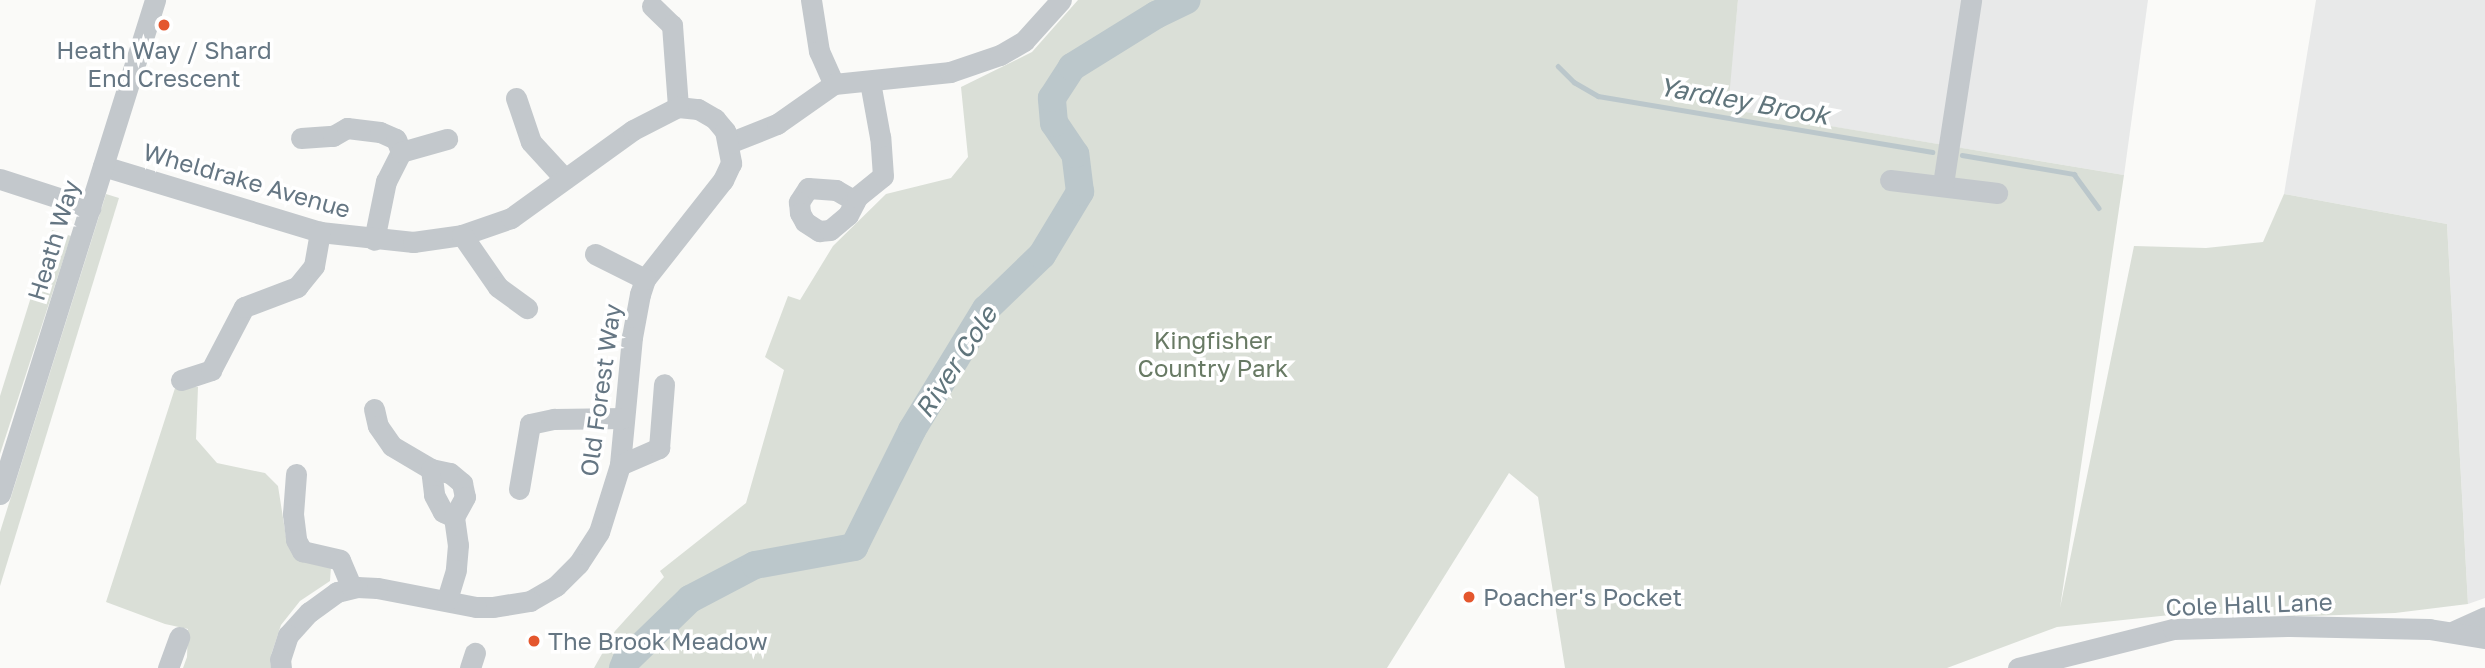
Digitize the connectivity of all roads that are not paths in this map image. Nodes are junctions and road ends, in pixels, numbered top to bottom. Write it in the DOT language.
graph roads {
  1 [pos="155,0"];
  2 [pos="811,0"];
  3 [pos="1061,0"];
  4 [pos="1971,0"];
  5 [pos="652,6"];
  6 [pos="870,82"];
  7 [pos="834,84"];
  8 [pos="516,98"];
  9 [pos="678,107"];
  10 [pos="301,138"];
  11 [pos="447,139"];
  12 [pos="729,143"];
  13 [pos="401,152"];
  14 [pos="103,166"];
  15 [pos="0,179"];
  16 [pos="565,179"];
  17 [pos="1890,180"];
  18 [pos="1943,184"];
  19 [pos="1997,193"];
  20 [pos="855,201"];
  21 [pos="90,208"];
  22 [pos="320,232"];
  23 [pos="462,235"];
  24 [pos="373,240"];
  25 [pos="595,254"];
  26 [pos="645,279"];
  27 [pos="527,308"];
  28 [pos="181,380"];
  29 [pos="664,384"];
  30 [pos="374,409"];
  31 [pos="624,418"];
  32 [pos="620,465"];
  33 [pos="431,469"];
  34 [pos="296,474"];
  35 [pos="519,489"];
  36 [pos="0,494"];
  37 [pos="454,517"];
  38 [pos="352,588"];
  39 [pos="447,600"];
  40 [pos="2485,617"];
  41 [pos="2454,631"];
  42 [pos="179,637"];
  43 [pos="2485,638"];
  44 [pos="2054,663"];
  45 [pos="168,668"];
  46 [pos="281,668"];
  47 [pos="2018,668"];
  1 -- 14 [label="street, Heath Way"];
  2 -- 7 [label="street"];
  3 -- 6 [label="street"];
  4 -- 18 [label="street"];
  5 -- 9 [label="street"];
  6 -- 7 [label="street"];
  6 -- 20 [label="street"];
  7 -- 12 [label="street"];
  8 -- 16 [label="street"];
  9 -- 12 [label="street"];
  9 -- 16 [label="street, Wheldrake Avenue"];
  10 -- 13 [label="street"];
  11 -- 13 [label="street"];
  12 -- 26 [label="street, Old Forest Way"];
  13 -- 24 [label="street"];
  14 -- 21 [label="street, Heath Way"];
  14 -- 22 [label="street, Wheldrake Avenue"];
  15 -- 21 [label="street"];
  16 -- 23 [label="street, Wheldrake Avenue"];
  17 -- 18 [label="street"];
  18 -- 19 [label="street"];
  21 -- 36 [label="street, Heath Way"];
  22 -- 24 [label="street, Wheldrake Avenue"];
  22 -- 28 [label="street"];
  23 -- 24 [label="street, Wheldrake Avenue"];
  23 -- 27 [label="street"];
  25 -- 26 [label="street, Old Forest Way"];
  26 -- 31 [label="street, Old Forest Way"];
  29 -- 32 [label="street"];
  30 -- 33 [label="street"];
  31 -- 32 [label="street, Old Forest Way"];
  31 -- 35 [label="street"];
  32 -- 39 [label="street, Old Forest Way"];
  33 -- 37 [label="street"];
  33 -- 37 [label="street"];
  34 -- 38 [label="street"];
  37 -- 39 [label="street"];
  38 -- 39 [label="street, Old Forest Way"];
  38 -- 46 [label="street, Old Forest Way"];
  40 -- 41 [label="street"];
  41 -- 43 [label="street, Cole Hall Lane"];
  41 -- 44 [label="street, Cole Hall Lane"];
  42 -- 45 [label="street"];
  44 -- 47 [label="street, Cole Hall Lane"];
}
